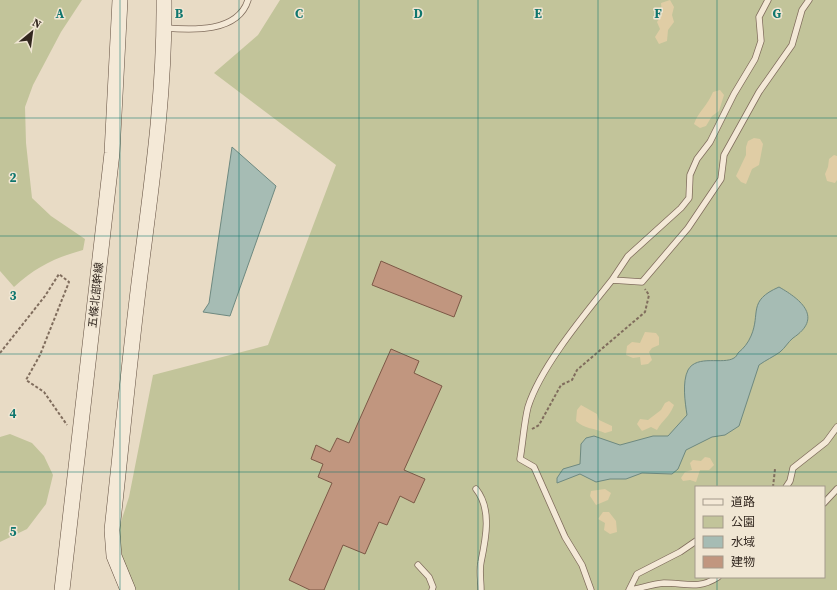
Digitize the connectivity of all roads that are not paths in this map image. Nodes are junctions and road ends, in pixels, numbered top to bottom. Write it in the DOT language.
graph roads {
  1 [pos="120,0"];
  2 [pos="164,0"];
  3 [pos="248,0"];
  4 [pos="768,0"];
  5 [pos="809,0"];
  6 [pos="164,28"];
  7 [pos="612,280"];
  8 [pos="837,427"];
  9 [pos="787,486"];
  10 [pos="476,489"];
  11 [pos="837,489"];
  12 [pos="825,502"];
  13 [pos="695,542"];
  14 [pos="418,565"];
  15 [pos="717,578"];
  16 [pos="62,590"];
  17 [pos="128,590"];
  18 [pos="432,590"];
  19 [pos="481,590"];
  20 [pos="591,590"];
  21 [pos="629,590"];
  1 -- 16 [label="street, 五條北部幹線"];
  2 -- 6 [label="street"];
  3 -- 6 [label="lane"];
  4 -- 7 [label="lane"];
  5 -- 7 [label="lane"];
  6 -- 17 [label="street"];
  7 -- 20 [label="lane"];
  8 -- 9 [label="lane"];
  10 -- 19 [label="lane"];
  11 -- 12 [label="lane"];
  13 -- 21 [label="lane"];
  14 -- 18 [label="lane"];
  15 -- 21 [label="lane"];
}
